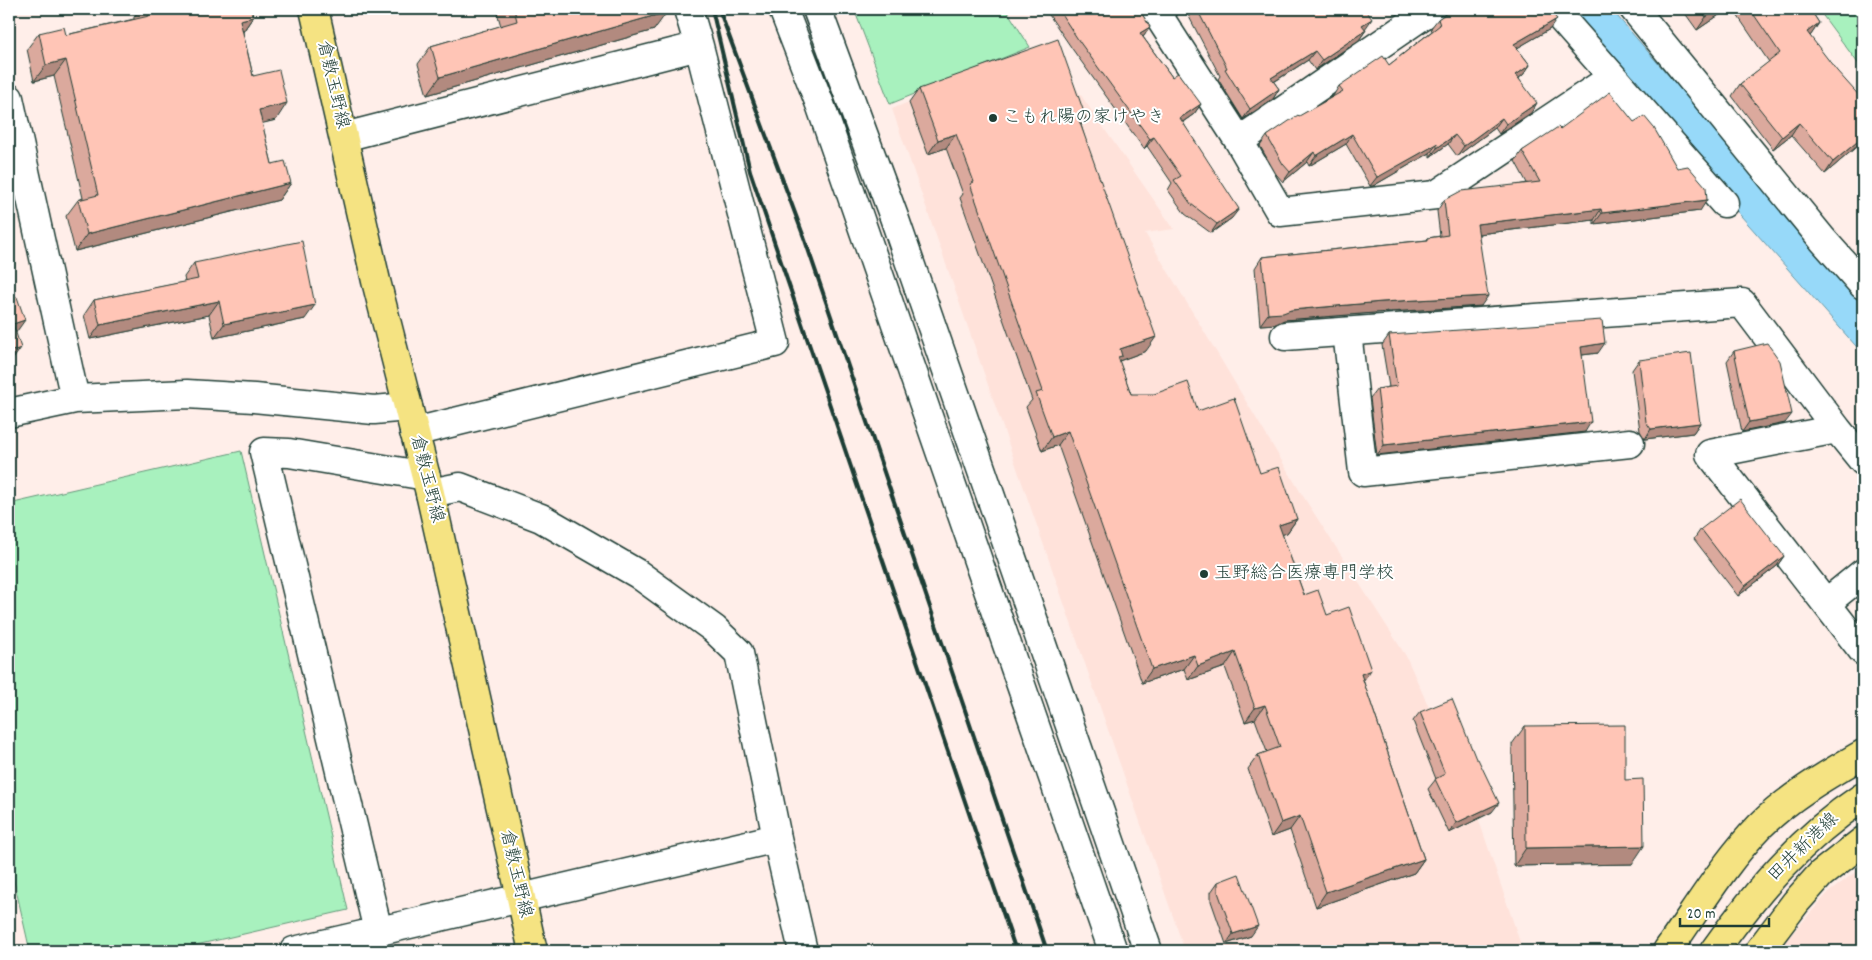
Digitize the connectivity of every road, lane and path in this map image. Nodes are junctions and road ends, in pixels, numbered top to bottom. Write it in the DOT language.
graph roads {
  1 [pos="314,9"];
  2 [pos="688,9"];
  3 [pos="783,9"];
  4 [pos="816,9"];
  5 [pos="1155,9"];
  6 [pos="1432,9"];
  7 [pos="1553,9"];
  8 [pos="1634,9"];
  9 [pos="699,46"];
  10 [pos="1613,77"];
  11 [pos="9,98"];
  12 [pos="344,137"];
  13 [pos="1239,141"];
  14 [pos="1724,203"];
  15 [pos="1863,285"];
  16 [pos="1347,332"];
  17 [pos="1285,336"];
  18 [pos="75,399"];
  19 [pos="9,413"];
  20 [pos="411,420"];
  21 [pos="1837,429"];
  22 [pos="1630,443"];
  23 [pos="1863,461"];
  24 [pos="428,485"];
  25 [pos="1863,573"];
  26 [pos="1826,603"];
  27 [pos="1863,651"];
  28 [pos="1863,754"];
  29 [pos="1863,797"];
  30 [pos="776,838"];
  31 [pos="1863,841"];
  32 [pos="520,898"];
  33 [pos="378,931"];
  34 [pos="294,951"];
  35 [pos="533,951"];
  36 [pos="803,951"];
  37 [pos="1113,951"];
  38 [pos="1148,951"];
  39 [pos="1667,951"];
  40 [pos="1714,951"];
  41 [pos="1759,951"];
  1 -- 12 [label="main road, 倉敷玉野線"];
  2 -- 9 [label="street"];
  3 -- 37 [label="street"];
  4 -- 38 [label="street"];
  5 -- 13 [label="street"];
  6 -- 13 [label="street"];
  7 -- 10 [label="street"];
  8 -- 15 [label="street"];
  9 -- 12 [label="street"];
  9 -- 20 [label="street"];
  10 -- 13 [label="street"];
  10 -- 14 [label="street"];
  11 -- 18 [label="street"];
  12 -- 20 [label="main road, 倉敷玉野線"];
  16 -- 17 [label="street"];
  16 -- 21 [label="street"];
  16 -- 22 [label="street"];
  18 -- 19 [label="street"];
  18 -- 20 [label="street"];
  20 -- 24 [label="main road, 倉敷玉野線"];
  21 -- 23 [label="street"];
  21 -- 26 [label="street"];
  24 -- 30 [label="street"];
  24 -- 32 [label="main road, 倉敷玉野線"];
  24 -- 33 [label="street"];
  25 -- 26 [label="street"];
  26 -- 27 [label="street"];
  28 -- 39 [label="main road"];
  29 -- 40 [label="main road, 田井新港線"];
  30 -- 32 [label="street"];
  30 -- 36 [label="street"];
  31 -- 41 [label="main road"];
  32 -- 33 [label="street"];
  32 -- 35 [label="main road, 倉敷玉野線"];
  33 -- 34 [label="street"];
}
